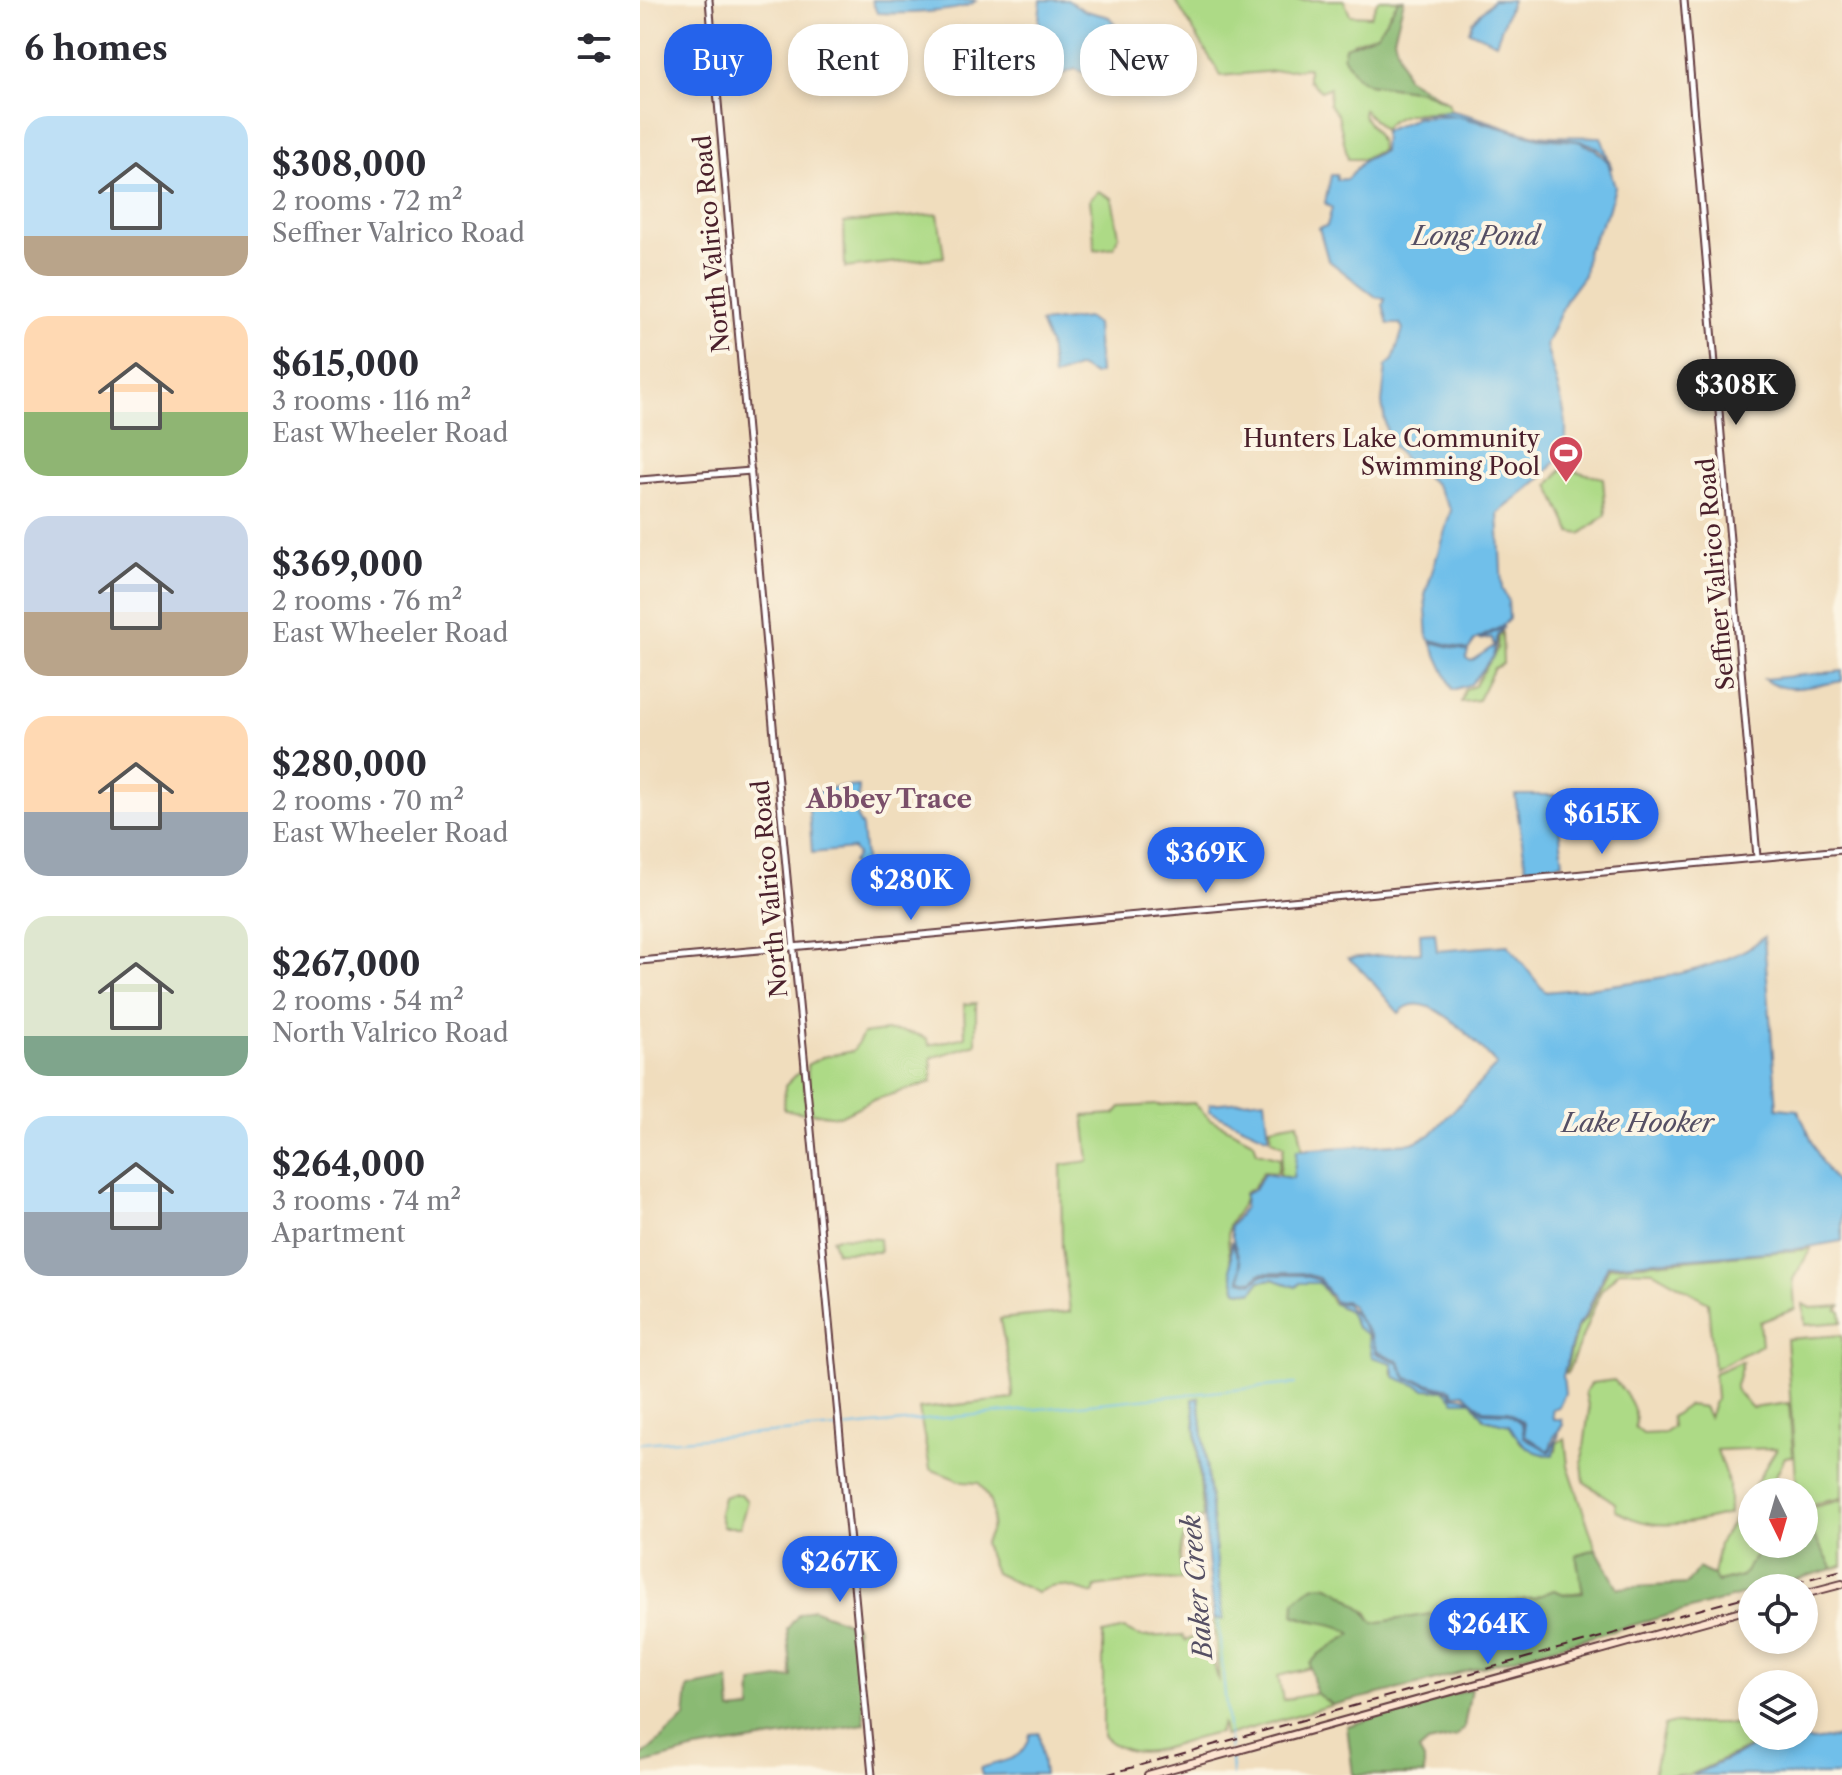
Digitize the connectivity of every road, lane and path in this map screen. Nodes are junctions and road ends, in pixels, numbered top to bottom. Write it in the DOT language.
graph roads {
  1 [pos="709,0"];
  2 [pos="1684,0"];
  3 [pos="751,471"];
  4 [pos="640,480"];
  5 [pos="1842,850"];
  6 [pos="1757,857"];
  7 [pos="793,948"];
  8 [pos="640,961"];
  9 [pos="1842,1584"];
  10 [pos="1818,1590"];
  11 [pos="1738,1612"];
  12 [pos="872,1775"];
  13 [pos="1148,1775"];
  1 -- 3 [label="street, North Valrico Road"];
  2 -- 6 [label="street, Seffner Valrico Road"];
  3 -- 4 [label="street"];
  3 -- 7 [label="street, North Valrico Road"];
  5 -- 6 [label="street"];
  6 -- 7 [label="street"];
  7 -- 8 [label="street"];
  7 -- 12 [label="street, North Valrico Road"];
  9 -- 10 [label="main road"];
  11 -- 13 [label="main road"];
}
